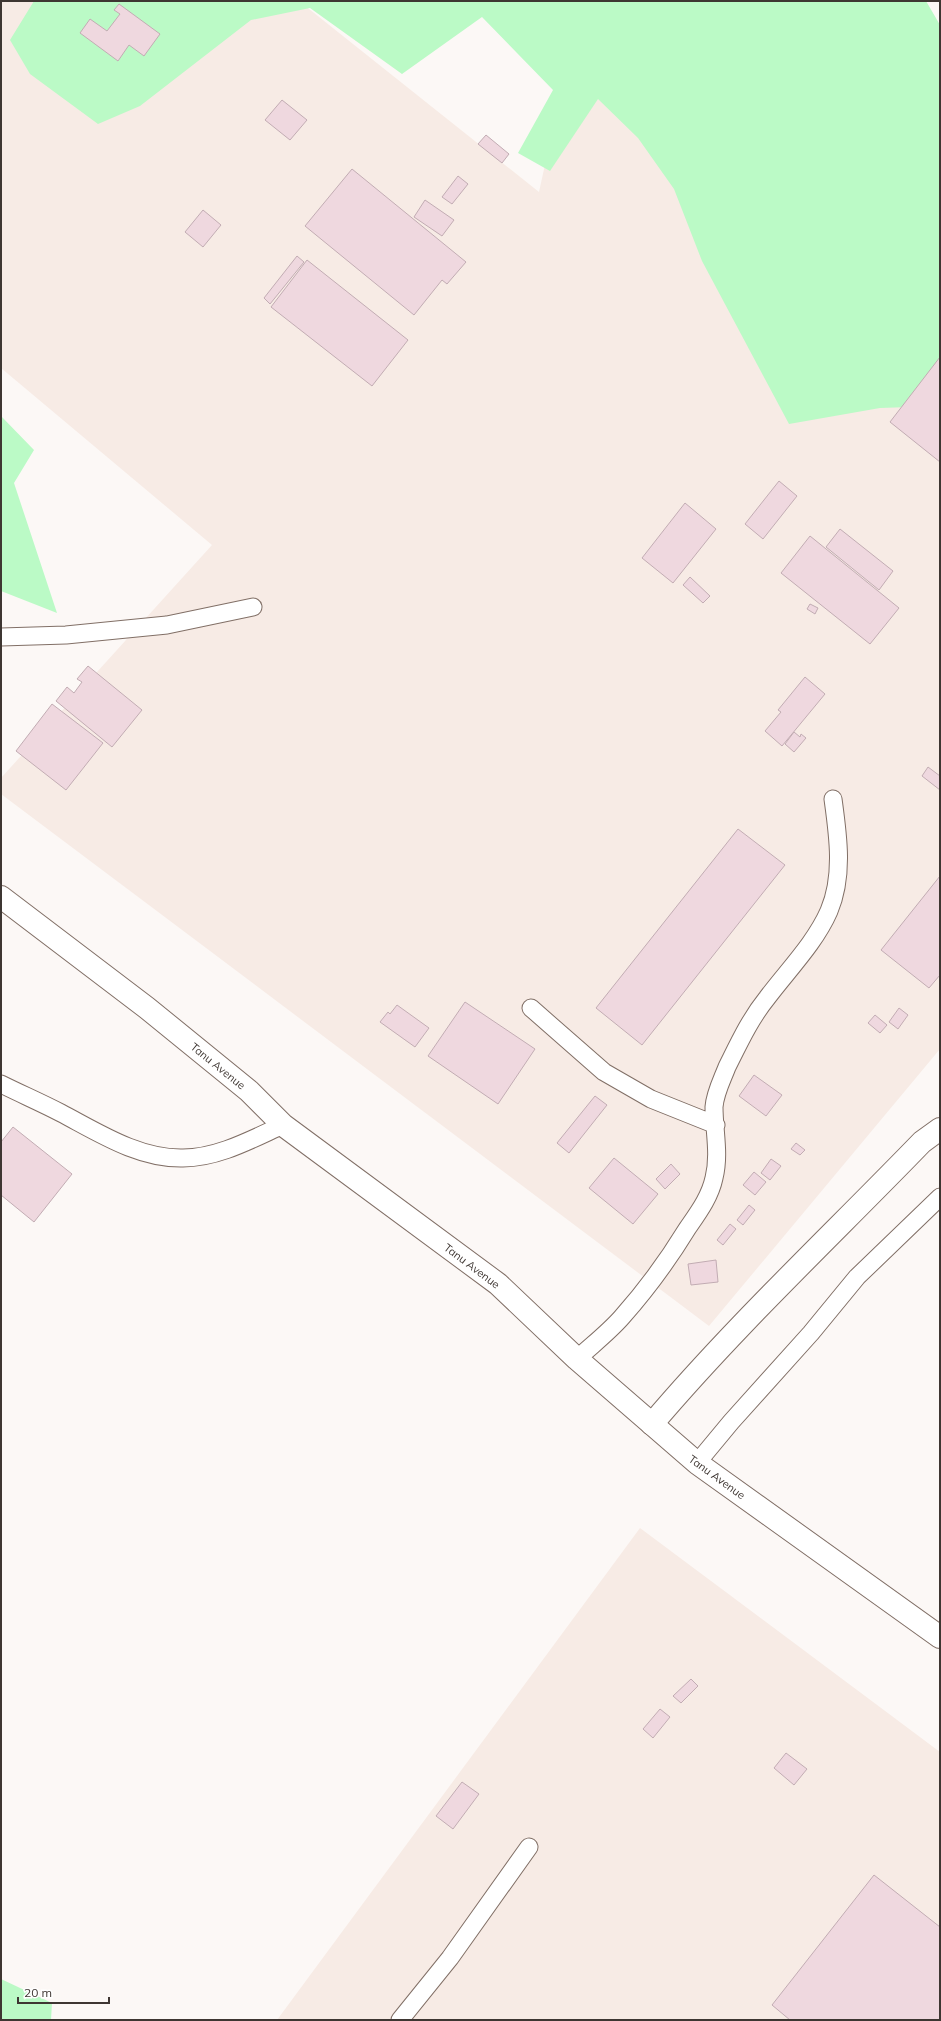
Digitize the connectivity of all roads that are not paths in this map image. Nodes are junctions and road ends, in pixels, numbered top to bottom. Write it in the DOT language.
graph roads {
  1 [pos="253,606"];
  2 [pos="1,638"];
  3 [pos="833,799"];
  4 [pos="1,898"];
  5 [pos="531,1008"];
  6 [pos="1,1084"];
  7 [pos="283,1125"];
  8 [pos="716,1125"];
  9 [pos="940,1129"];
  10 [pos="940,1197"];
  11 [pos="577,1359"];
  12 [pos="652,1424"];
  13 [pos="697,1463"];
  14 [pos="940,1637"];
  15 [pos="529,1847"];
  16 [pos="400,2020"];
  1 -- 2 [label="lane"];
  3 -- 8 [label="lane"];
  4 -- 7 [label="street, Tanu Avenue"];
  5 -- 8 [label="lane"];
  6 -- 7 [label="lane"];
  7 -- 11 [label="street, Tanu Avenue"];
  8 -- 11 [label="lane"];
  9 -- 12 [label="street"];
  10 -- 13 [label="lane"];
  11 -- 12 [label="street, Tanu Avenue"];
  12 -- 13 [label="street, Tanu Avenue"];
  13 -- 14 [label="street, Tanu Avenue"];
  15 -- 16 [label="lane"];
}
